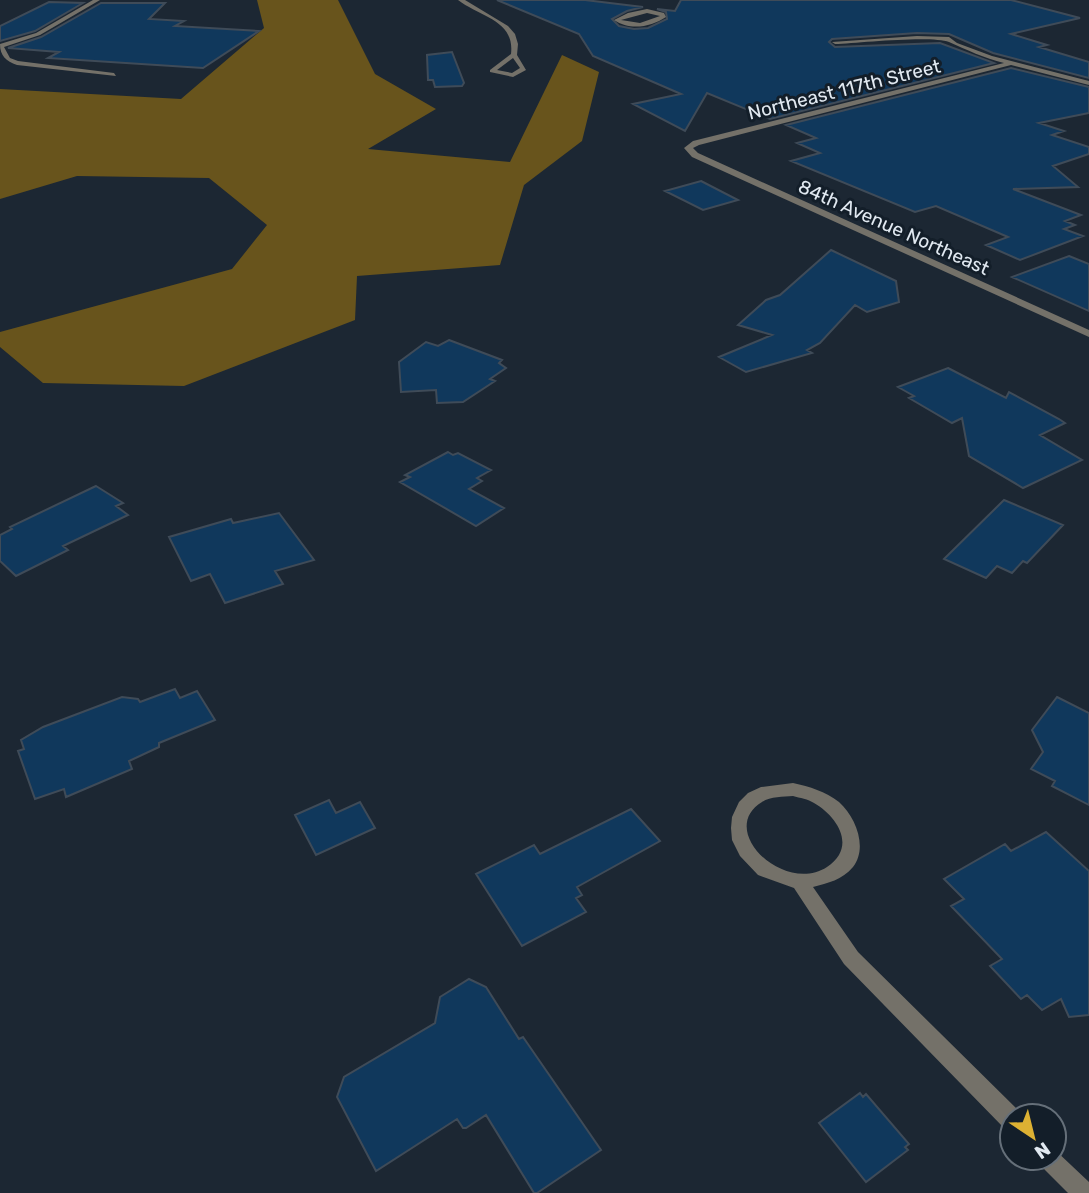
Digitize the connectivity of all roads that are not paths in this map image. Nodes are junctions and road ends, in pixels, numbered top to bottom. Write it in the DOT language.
graph roads {
  1 [pos="97,0"];
  2 [pos="461,0"];
  3 [pos="653,2"];
  4 [pos="647,12"];
  5 [pos="835,42"];
  6 [pos="0,46"];
  7 [pos="514,55"];
  8 [pos="1009,64"];
  9 [pos="114,75"];
  10 [pos="1089,83"];
  11 [pos="688,148"];
  12 [pos="1089,334"];
  13 [pos="800,881"];
  14 [pos="998,1106"];
  15 [pos="1063,1172"];
  16 [pos="1084,1193"];
  1 -- 6 [label="street"];
  2 -- 7 [label="street"];
  3 -- 4 [label="street"];
  4 -- 4 [label="street"];
  5 -- 8 [label="street"];
  6 -- 9 [label="street"];
  7 -- 7 [label="street"];
  8 -- 10 [label="street"];
  8 -- 11 [label="street, Northeast 117th Street"];
  11 -- 12 [label="street, 84th Avenue Northeast"];
  13 -- 13 [label="street"];
  13 -- 14 [label="street"];
  15 -- 16 [label="street"];
}
